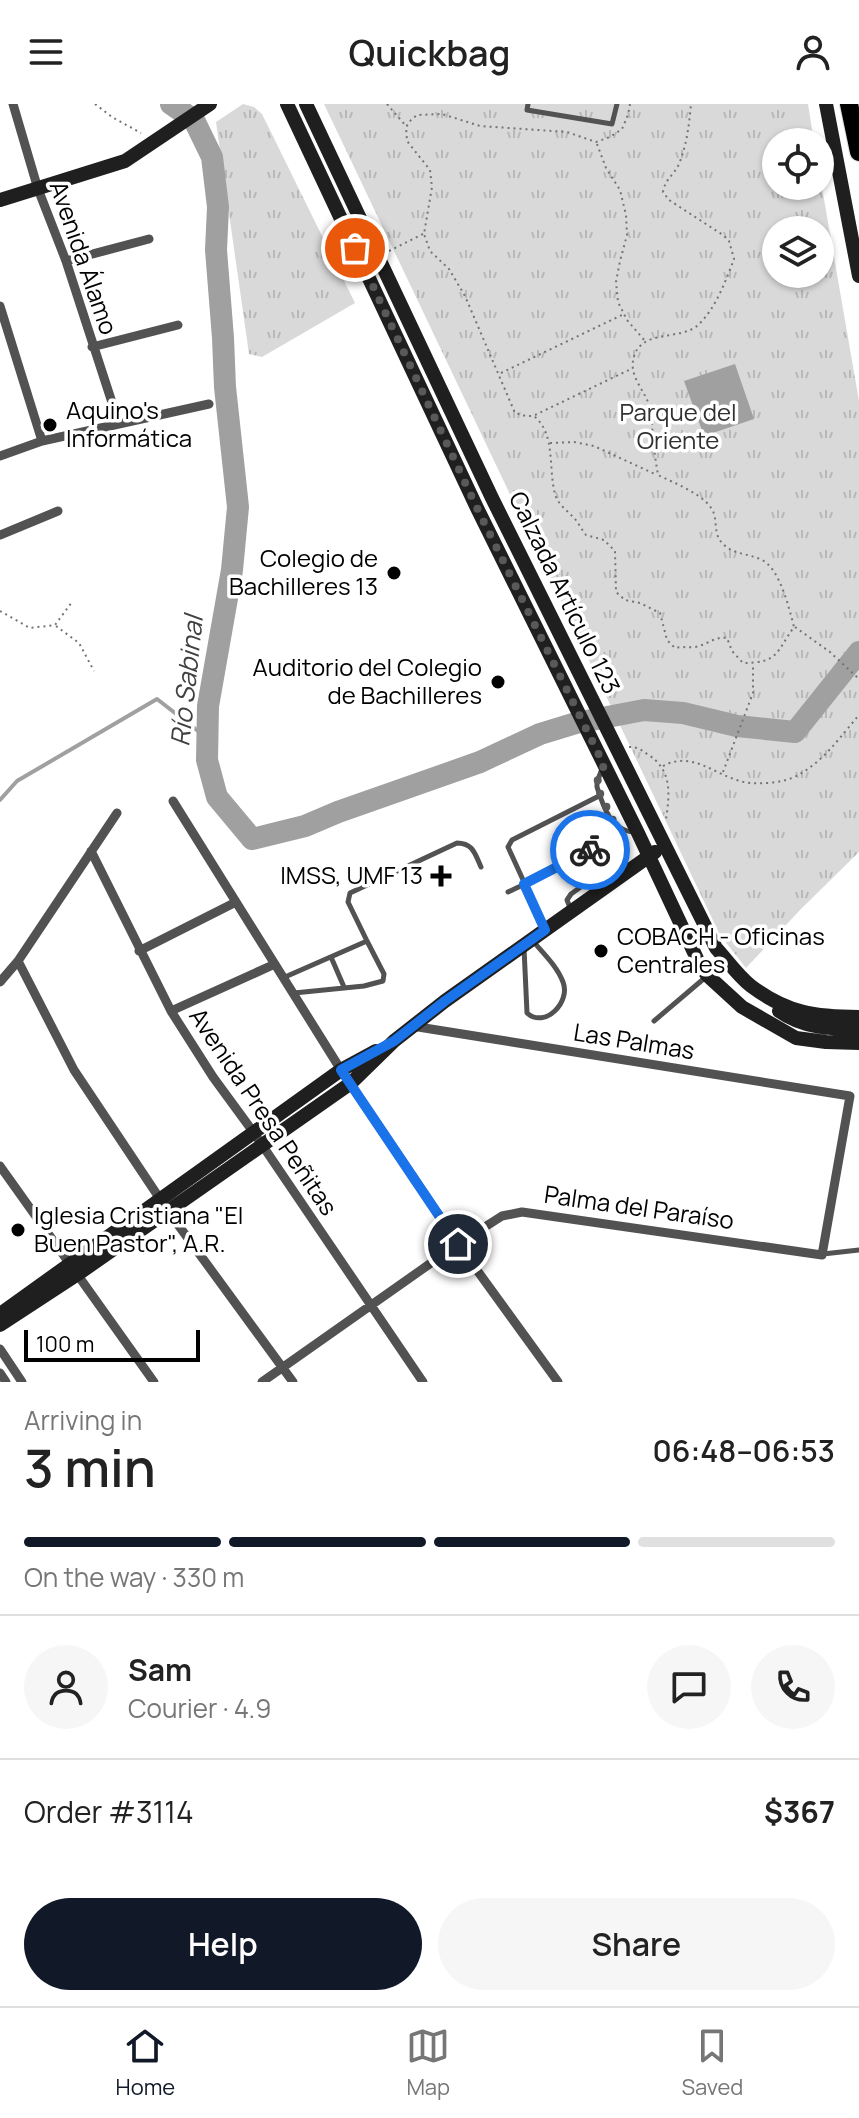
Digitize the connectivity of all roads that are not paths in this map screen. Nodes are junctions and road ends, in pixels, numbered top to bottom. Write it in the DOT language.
graph roads {
  1 [pos="13,104"];
  2 [pos="287,104"];
  3 [pos="306,104"];
  4 [pos="528,104"];
  5 [pos="617,104"];
  6 [pos="826,104"];
  7 [pos="849,104"];
  8 [pos="208,106"];
  9 [pos="859,152"];
  10 [pos="38,189"];
  11 [pos="0,200"];
  12 [pos="149,239"];
  13 [pos="66,261"];
  14 [pos="859,276"];
  15 [pos="0,306"];
  16 [pos="178,325"];
  17 [pos="92,347"];
  18 [pos="209,404"];
  19 [pos="119,424"];
  20 [pos="42,441"];
  21 [pos="0,456"];
  22 [pos="58,511"];
  23 [pos="0,535"];
  24 [pos="604,765"];
  25 [pos="599,796"];
  26 [pos="173,801"];
  27 [pos="117,813"];
  28 [pos="615,825"];
  29 [pos="638,833"];
  30 [pos="665,846"];
  31 [pos="91,851"];
  32 [pos="649,856"];
  33 [pos="481,867"];
  34 [pos="524,884"];
  35 [pos="508,892"];
  36 [pos="236,902"];
  37 [pos="545,930"];
  38 [pos="367,941"];
  39 [pos="528,942"];
  40 [pos="139,951"];
  41 [pos="331,957"];
  42 [pos="18,961"];
  43 [pos="275,964"];
  44 [pos="707,975"];
  45 [pos="285,977"];
  46 [pos="0,982"];
  47 [pos="749,985"];
  48 [pos="344,987"];
  49 [pos="294,993"];
  50 [pos="171,1011"];
  51 [pos="859,1017"];
  52 [pos="654,1021"];
  53 [pos="412,1026"];
  54 [pos="859,1029"];
  55 [pos="394,1041"];
  56 [pos="859,1043"];
  57 [pos="341,1070"];
  58 [pos="351,1083"];
  59 [pos="854,1095"];
  60 [pos="258,1139"];
  61 [pos="0,1166"];
  62 [pos="165,1205"];
  63 [pos="458,1244"];
  64 [pos="859,1250"];
  65 [pos="822,1255"];
  66 [pos="74,1268"];
  67 [pos="371,1306"];
  68 [pos="0,1314"];
  69 [pos="0,1325"];
  70 [pos="0,1349"];
  71 [pos="283,1367"];
  72 [pos="0,1373"];
  73 [pos="6,1382"];
  74 [pos="22,1382"];
  75 [pos="154,1382"];
  76 [pos="262,1382"];
  77 [pos="293,1382"];
  78 [pos="423,1382"];
  79 [pos="558,1382"];
  1 -- 10 [label="street, Avenida Álamo"];
  2 -- 24 [label="main road, Calzada Artículo 123"];
  3 -- 30 [label="main road, Calzada Artículo 123"];
  4 -- 5 [label="lane"];
  6 -- 14 [label="main road"];
  7 -- 9 [label="highway"];
  8 -- 10 [label="main road"];
  10 -- 11 [label="main road"];
  10 -- 13 [label="street, Avenida Álamo"];
  12 -- 13 [label="street"];
  13 -- 17 [label="street, Avenida Álamo"];
  15 -- 20 [label="street"];
  16 -- 17 [label="street"];
  17 -- 19 [label="street, Avenida Álamo"];
  18 -- 19 [label="street"];
  19 -- 20 [label="street"];
  20 -- 21 [label="street"];
  22 -- 23 [label="street"];
  24 -- 25 [label="lane"];
  24 -- 29 [label="main road, Calzada Artículo 123"];
  25 -- 28 [label="lane"];
  25 -- 34 [label="lane"];
  26 -- 36 [label="street"];
  27 -- 31 [label="street"];
  28 -- 29 [label="lane"];
  28 -- 34 [label="lane"];
  29 -- 32 [label="main road, Calzada Artículo 123"];
  30 -- 32 [label="main road"];
  30 -- 47 [label="main road, Calzada Artículo 123"];
  31 -- 40 [label="street, Avenida Presa Peñitas"];
  31 -- 42 [label="street"];
  32 -- 37 [label="main road"];
  32 -- 44 [label="main road, Calzada Artículo 123"];
  33 -- 38 [label="lane"];
  34 -- 35 [label="lane"];
  34 -- 37 [label="lane"];
  36 -- 40 [label="street"];
  36 -- 43 [label="street"];
  37 -- 39 [label="main road"];
  38 -- 41 [label="lane"];
  38 -- 48 [label="lane"];
  39 -- 39 [label="lane"];
  39 -- 53 [label="main road"];
  40 -- 50 [label="street, Avenida Presa Peñitas"];
  41 -- 45 [label="lane"];
  41 -- 48 [label="lane"];
  42 -- 46 [label="street"];
  42 -- 62 [label="street"];
  43 -- 45 [label="street"];
  43 -- 50 [label="street"];
  44 -- 52 [label="lane"];
  44 -- 56 [label="main road, Calzada Artículo 123"];
  45 -- 49 [label="street"];
  47 -- 51 [label="main road, Calzada Artículo 123"];
  47 -- 54 [label="main road"];
  48 -- 49 [label="lane"];
  49 -- 57 [label="street"];
  50 -- 60 [label="street, Avenida Presa Peñitas"];
  53 -- 55 [label="main road"];
  53 -- 59 [label="street, Las Palmas"];
  55 -- 57 [label="main road"];
  55 -- 58 [label="main road"];
  57 -- 58 [label="street"];
  57 -- 60 [label="main road"];
  58 -- 60 [label="main road"];
  58 -- 63 [label="street"];
  59 -- 65 [label="street"];
  60 -- 62 [label="main road"];
  60 -- 67 [label="street, Avenida Presa Peñitas"];
  61 -- 66 [label="street"];
  62 -- 66 [label="main road"];
  62 -- 71 [label="street"];
  63 -- 65 [label="street, Palma del Paraíso"];
  63 -- 67 [label="street, Palma del Paraíso"];
  63 -- 79 [label="street"];
  64 -- 65 [label="lane"];
  66 -- 68 [label="main road"];
  66 -- 69 [label="main road"];
  66 -- 75 [label="street"];
  67 -- 71 [label="street, Palma del Paraíso"];
  67 -- 78 [label="street, Avenida Presa Peñitas"];
  70 -- 74 [label="street"];
  71 -- 76 [label="street, Palma del Paraíso"];
  71 -- 77 [label="street"];
  72 -- 73 [label="street"];
}
